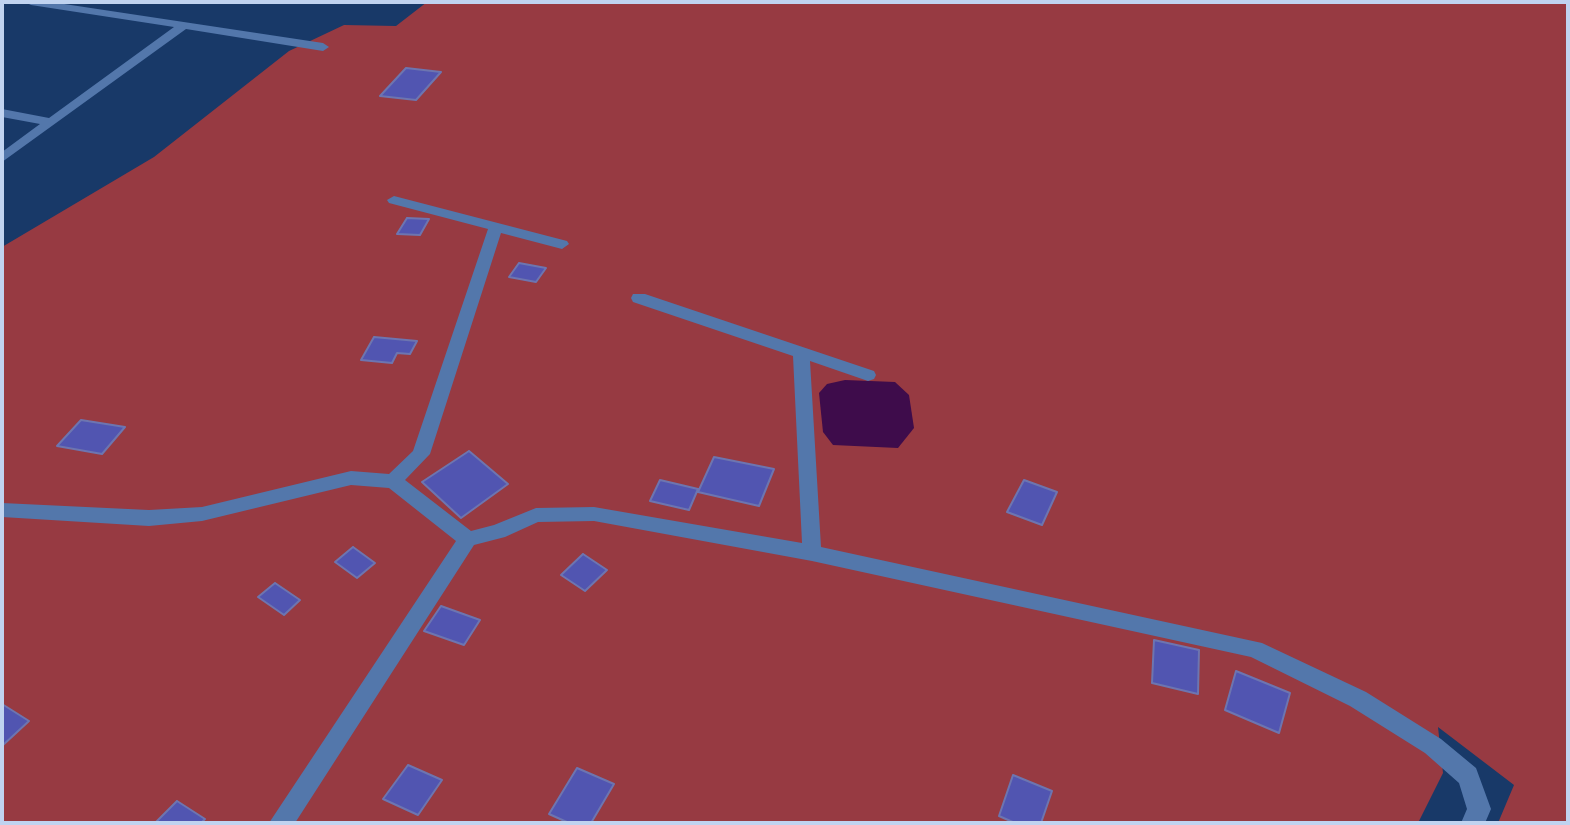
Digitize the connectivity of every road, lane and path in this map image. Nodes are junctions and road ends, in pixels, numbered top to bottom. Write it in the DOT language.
graph roads {
  1 [pos="32,2"];
  2 [pos="183,26"];
  3 [pos="323,47"];
  4 [pos="2,113"];
  5 [pos="52,122"];
  6 [pos="2,158"];
  7 [pos="394,200"];
  8 [pos="496,227"];
  9 [pos="562,244"];
  10 [pos="639,298"];
  11 [pos="801,353"];
  12 [pos="868,375"];
  13 [pos="393,481"];
  14 [pos="2,510"];
  15 [pos="468,539"];
  16 [pos="812,553"];
  17 [pos="281,823"];
  18 [pos="1473,823"];
  1 -- 2 [label="street"];
  2 -- 3 [label="street"];
  2 -- 5 [label="street"];
  4 -- 5 [label="street"];
  5 -- 6 [label="street"];
  7 -- 8 [label="street"];
  8 -- 9 [label="street"];
  8 -- 13 [label="street"];
  10 -- 11 [label="street"];
  11 -- 12 [label="street"];
  11 -- 16 [label="street"];
  13 -- 14 [label="street"];
  13 -- 15 [label="street"];
  15 -- 16 [label="street"];
  15 -- 17 [label="street"];
  16 -- 18 [label="street"];
}
